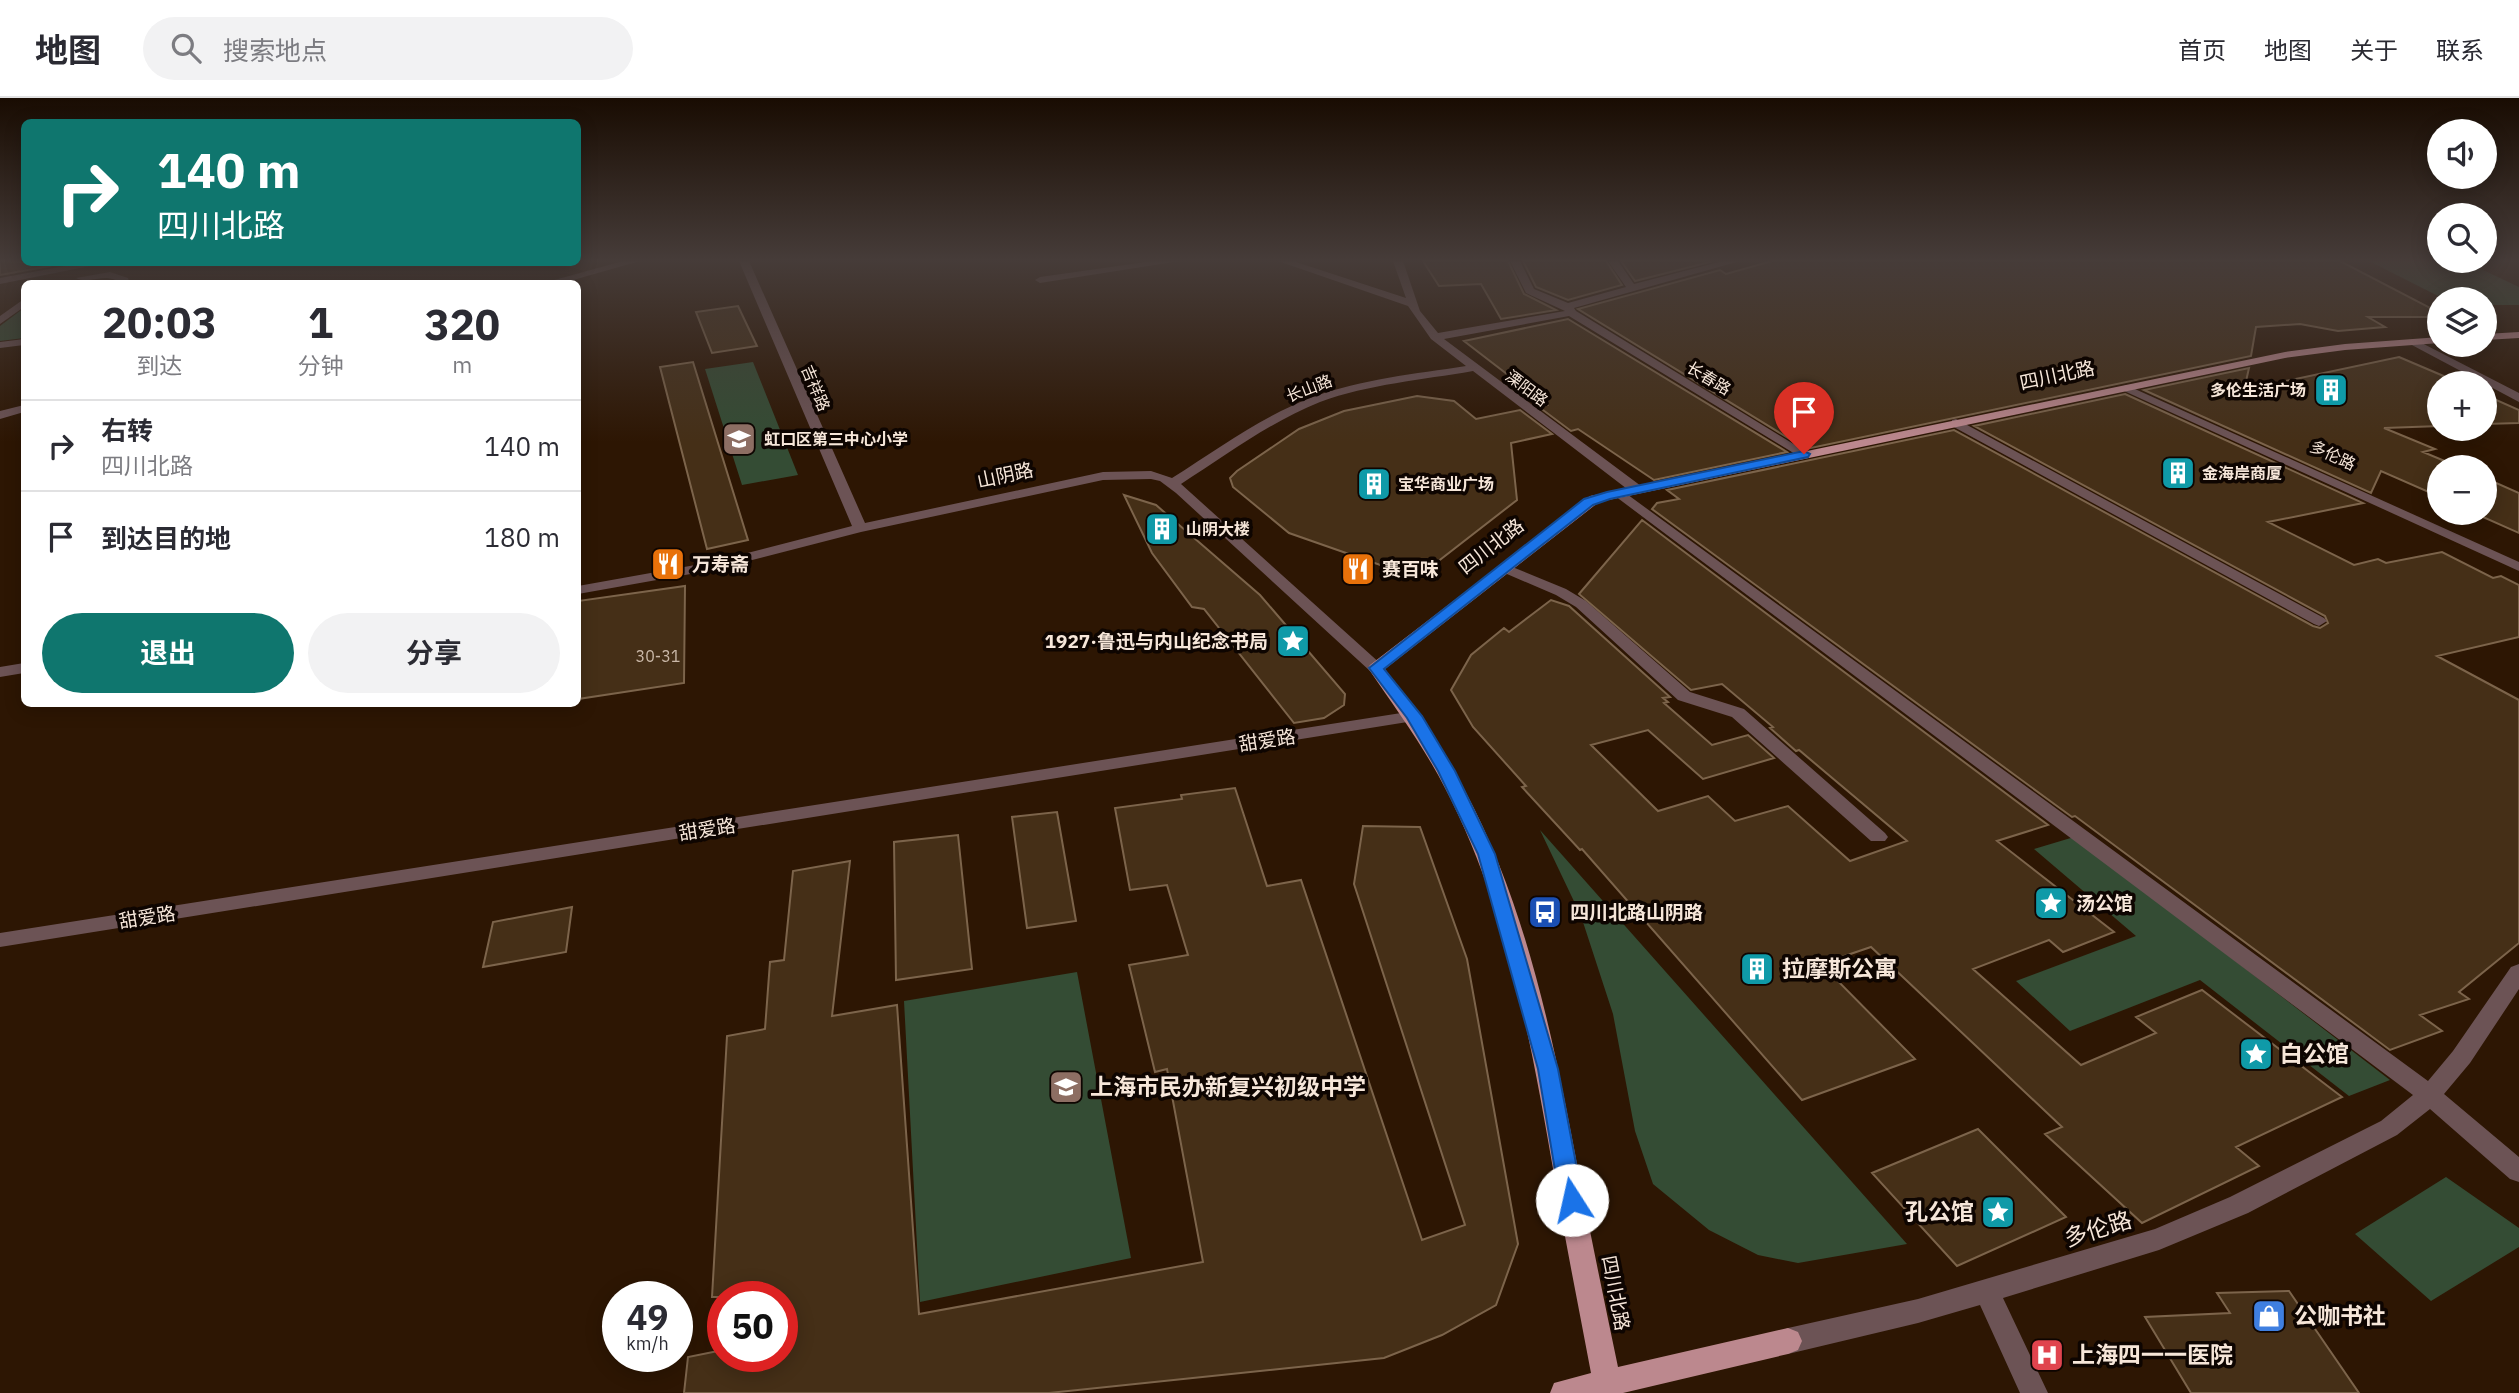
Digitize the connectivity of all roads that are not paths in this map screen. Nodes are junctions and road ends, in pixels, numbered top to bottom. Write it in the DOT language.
graph roads {
  1 [pos="770,321"];
  2 [pos="1422,321"];
  3 [pos="1513,321"];
  4 [pos="1589,321"];
  5 [pos="2519,335"];
  6 [pos="2497,336"];
  7 [pos="1435,337"];
  8 [pos="2427,341"];
  9 [pos="21,342"];
  10 [pos="2414,342"];
  11 [pos="0,345"];
  12 [pos="1474,368"];
  13 [pos="2126,388"];
  14 [pos="2519,398"];
  15 [pos="21,410"];
  16 [pos="0,415"];
  17 [pos="1956,423"];
  18 [pos="1804,454"];
  19 [pos="1173,483"];
  20 [pos="1628,491"];
  21 [pos="860,528"];
  22 [pos="2519,567"];
  23 [pos="1505,568"];
  24 [pos="581,589"];
  25 [pos="2319,621"];
  26 [pos="21,668"];
  27 [pos="1376,668"];
  28 [pos="0,672"];
  29 [pos="1414,716"];
  30 [pos="1878,837"];
  31 [pos="0,940"];
  32 [pos="2519,972"];
  33 [pos="2430,1095"];
  34 [pos="2519,1172"];
  35 [pos="1987,1292"];
  36 [pos="1788,1341"];
  37 [pos="1608,1388"];
  38 [pos="1564,1393"];
  39 [pos="2034,1393"];
  1 -- 21 [label="street, 吉祥路"];
  2 -- 7 [label="street, 溧阳路"];
  3 -- 7 [label="street"];
  4 -- 18 [label="street, 长春路"];
  5 -- 6 [label="main road"];
  7 -- 12 [label="street, 溧阳路"];
  8 -- 10 [label="main road, 四川北路"];
  9 -- 11 [label="street"];
  10 -- 13 [label="main road, 四川北路"];
  10 -- 14 [label="street"];
  12 -- 19 [label="street, 长山路"];
  12 -- 20 [label="street, 溧阳路"];
  13 -- 17 [label="main road, 四川北路"];
  13 -- 22 [label="street, 多伦路"];
  15 -- 16 [label="street"];
  17 -- 18 [label="main road, 四川北路"];
  17 -- 25 [label="street"];
  18 -- 20 [label="main road, 四川北路"];
  19 -- 21 [label="street, 山阴路"];
  19 -- 27 [label="street, 山阴路"];
  20 -- 23 [label="main road, 四川北路"];
  20 -- 33 [label="street, 溧阳路"];
  21 -- 24 [label="street, 山阴路"];
  23 -- 27 [label="main road, 四川北路"];
  23 -- 30 [label="street"];
  26 -- 28 [label="street"];
  27 -- 29 [label="main road, 四川北路"];
  29 -- 31 [label="street, 甜爱路"];
  29 -- 37 [label="main road, 四川北路"];
  32 -- 33 [label="street, 多伦路"];
  33 -- 34 [label="street, 溧阳路"];
  33 -- 35 [label="street, 多伦路"];
  35 -- 36 [label="street, 多伦路"];
  35 -- 39 [label="street"];
  36 -- 37 [label="main road, 多伦路"];
  37 -- 38 [label="main road"];
}
